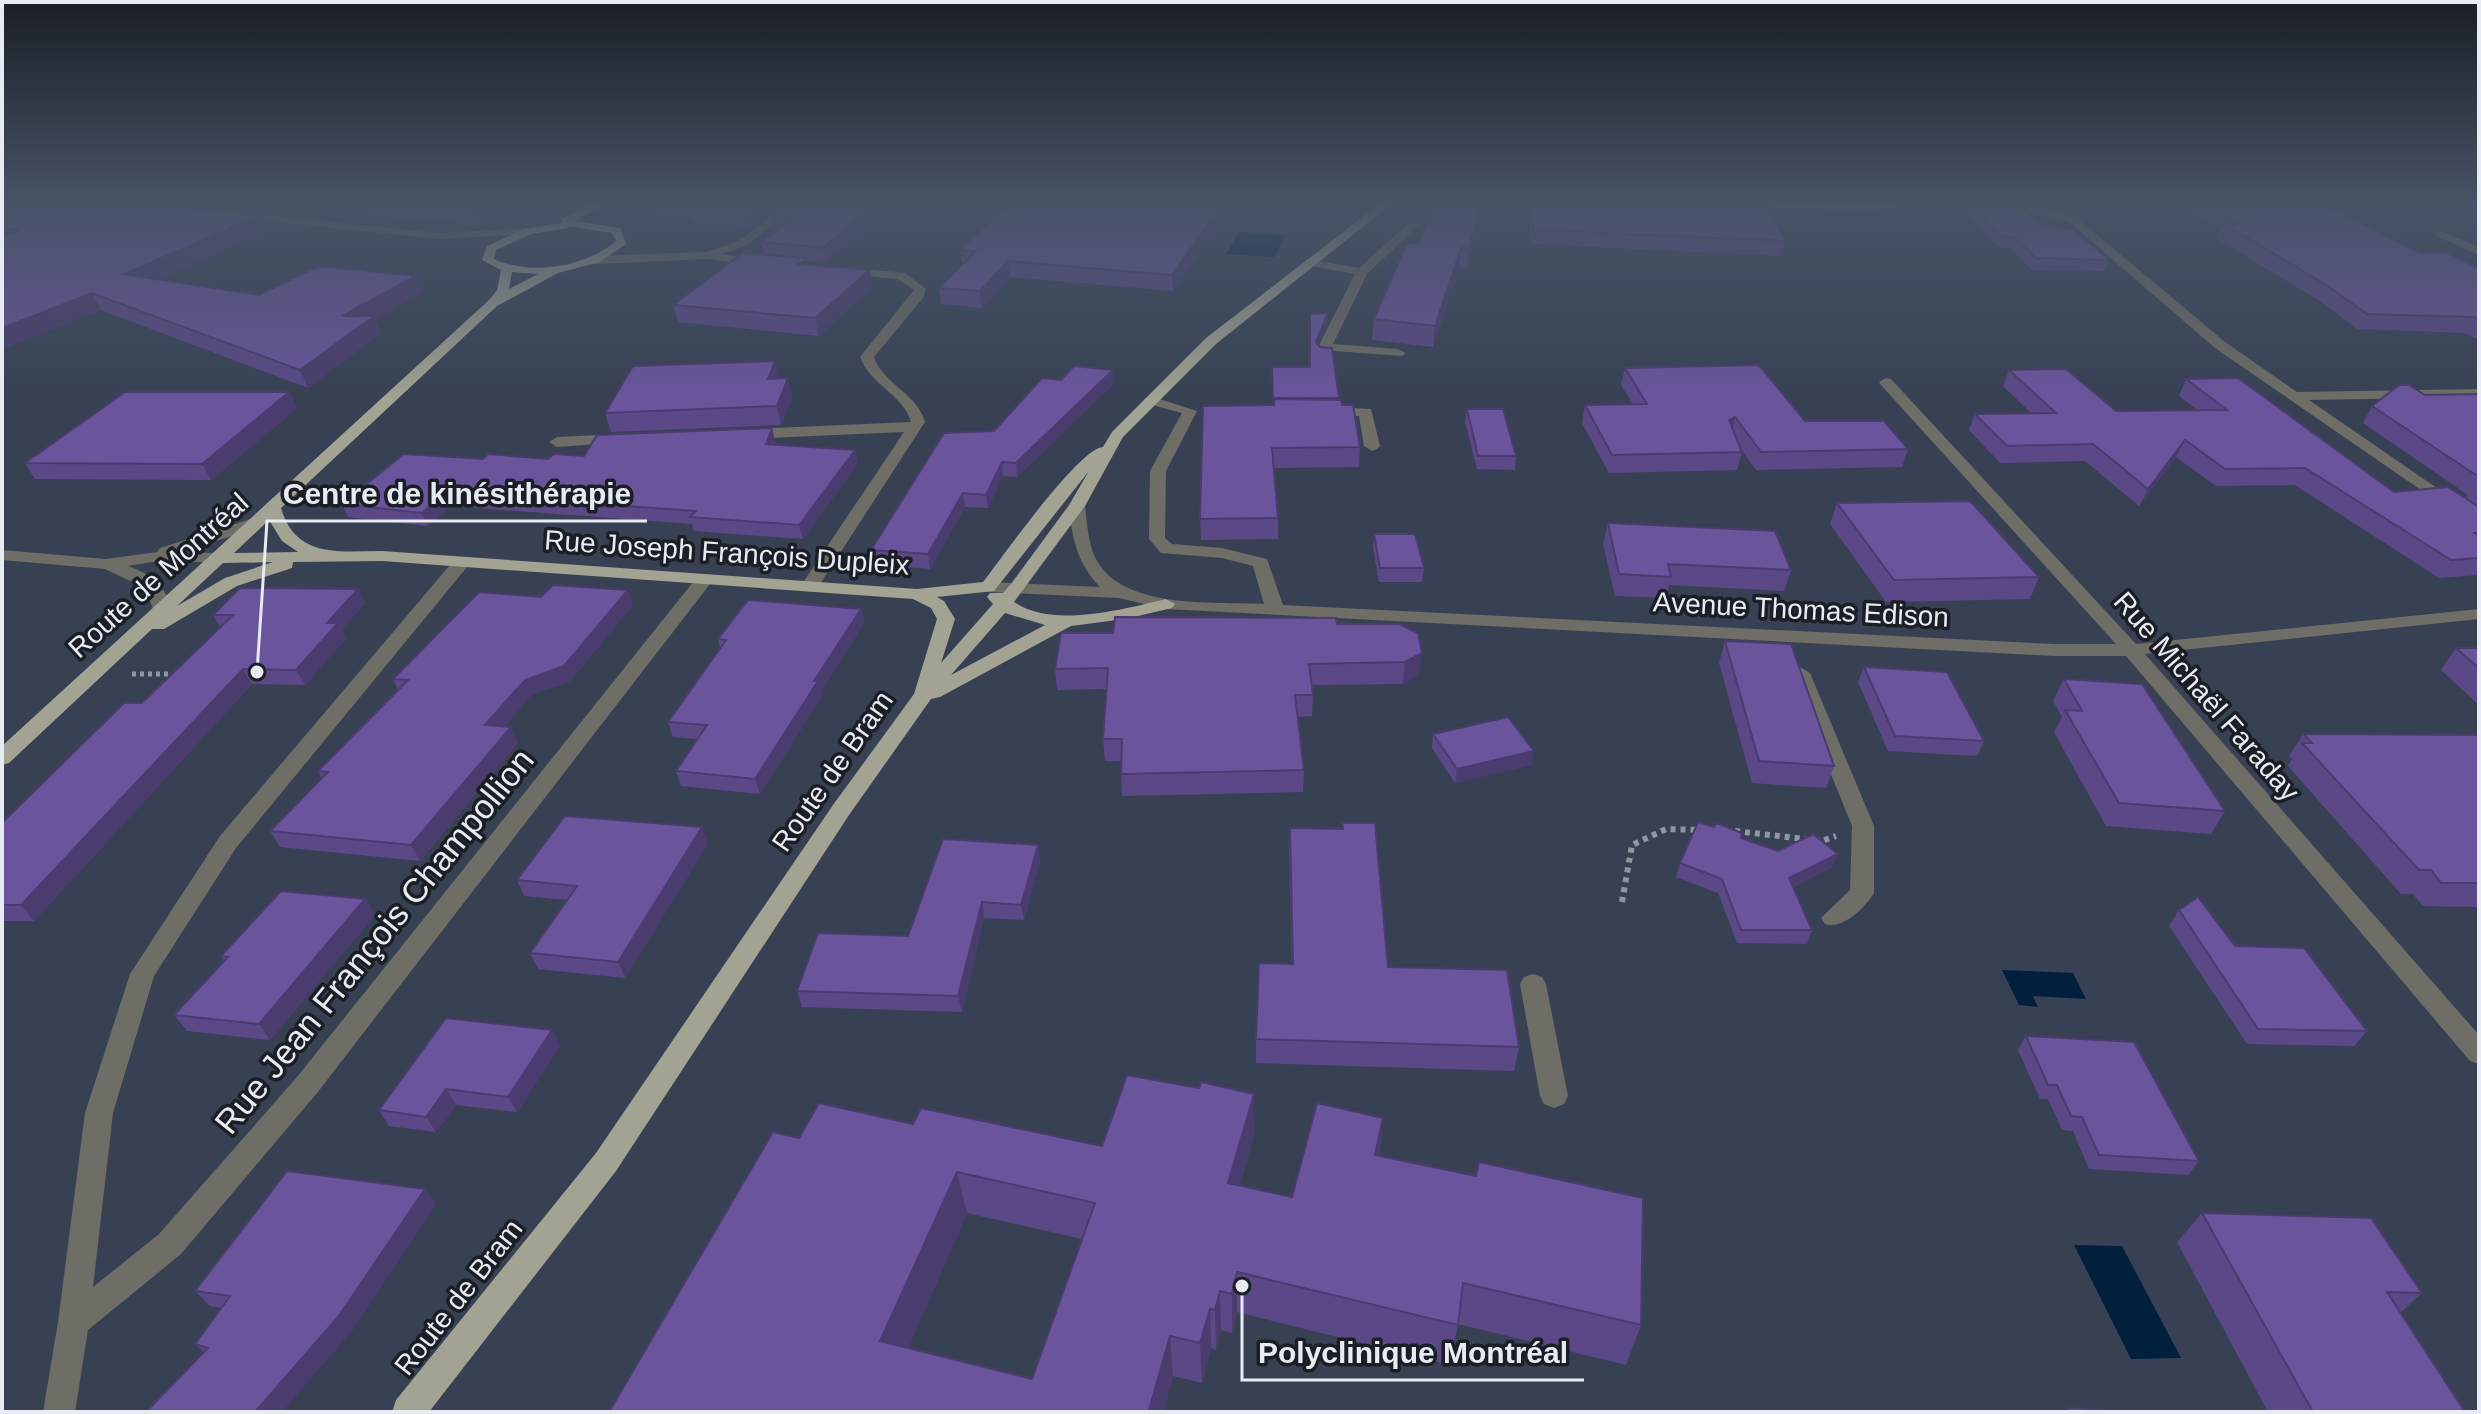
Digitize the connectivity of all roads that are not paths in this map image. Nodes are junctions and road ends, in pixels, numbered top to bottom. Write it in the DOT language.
graph roads {
  1 [pos="559,268"];
  2 [pos="1302,268"];
  3 [pos="1341,268"];
  4 [pos="1366,268"];
  5 [pos="2129,268"];
  6 [pos="507,269"];
  7 [pos="837,271"];
  8 [pos="1362,272"];
  9 [pos="493,303"];
  10 [pos="1398,353"];
  11 [pos="1886,382"];
  12 [pos="2479,393"];
  13 [pos="2292,396"];
  14 [pos="1150,400"];
  15 [pos="1307,411"];
  16 [pos="915,427"];
  17 [pos="728,435"];
  18 [pos="1117,435"];
  19 [pos="635,438"];
  20 [pos="557,442"];
  21 [pos="1372,446"];
  22 [pos="1077,506"];
  23 [pos="273,507"];
  24 [pos="257,522"];
  25 [pos="2479,525"];
  26 [pos="2,555"];
  27 [pos="317,556"];
  28 [pos="152,557"];
  29 [pos="214,558"];
  30 [pos="461,563"];
  31 [pos="106,564"];
  32 [pos="704,580"];
  33 [pos="809,587"];
  34 [pos="988,587"];
  35 [pos="1017,588"];
  36 [pos="1119,593"];
  37 [pos="917,594"];
  38 [pos="1166,604"];
  39 [pos="1004,605"];
  40 [pos="162,609"];
  41 [pos="1275,609"];
  42 [pos="2479,614"];
  43 [pos="1064,622"];
  44 [pos="1784,636"];
  45 [pos="129,640"];
  46 [pos="2131,650"];
  47 [pos="919,700"];
  48 [pos="2,758"];
  49 [pos="1833,918"];
  50 [pos="1533,984"];
  51 [pos="2479,1053"];
  52 [pos="1554,1096"];
  53 [pos="74,1322"];
  54 [pos="59,1412"];
  55 [pos="408,1412"];
  1 -- 6 [label="main road"];
  1 -- 9 [label="main road, Route de Montréal"];
  2 -- 14 [label="main road, Route de Bram"];
  3 -- 8 [label="street"];
  4 -- 8 [label="street"];
  5 -- 13 [label="street"];
  6 -- 9 [label="main road, Route de Montréal"];
  7 -- 16 [label="street"];
  8 -- 10 [label="street"];
  9 -- 23 [label="main road, Route de Montréal"];
  11 -- 46 [label="street, Rue Michaël Faraday"];
  12 -- 13 [label="street"];
  13 -- 25 [label="street"];
  14 -- 18 [label="main road, Route de Bram"];
  14 -- 41 [label="street"];
  15 -- 21 [label="street"];
  16 -- 17 [label="street"];
  16 -- 33 [label="street"];
  18 -- 22 [label="main road, Route de Bram"];
  18 -- 34 [label="main road"];
  19 -- 20 [label="street"];
  22 -- 35 [label="main road, Route de Bram"];
  22 -- 36 [label="street"];
  23 -- 24 [label="main road, Route de Montréal"];
  23 -- 27 [label="main road"];
  24 -- 28 [label="street"];
  24 -- 29 [label="main road, Route de Montréal"];
  26 -- 31 [label="street"];
  27 -- 29 [label="main road, Rue Joseph François Dupleix"];
  27 -- 30 [label="main road, Rue Joseph François Dupleix"];
  27 -- 45 [label="main road"];
  28 -- 29 [label="street"];
  28 -- 31 [label="street"];
  29 -- 40 [label="main road, Route de Montréal"];
  30 -- 32 [label="main road, Rue Joseph François Dupleix"];
  30 -- 53 [label="street"];
  31 -- 40 [label="street"];
  32 -- 33 [label="main road, Rue Joseph François Dupleix"];
  32 -- 53 [label="street, Rue Jean François Champollion"];
  33 -- 37 [label="main road, Rue Joseph François Dupleix"];
  34 -- 35 [label="street, Avenue Thomas Edison"];
  34 -- 37 [label="main road, Rue Joseph François Dupleix"];
  34 -- 39 [label="main road"];
  35 -- 36 [label="street, Avenue Thomas Edison"];
  35 -- 39 [label="main road, Route de Bram"];
  36 -- 38 [label="street, Avenue Thomas Edison"];
  37 -- 47 [label="main road"];
  38 -- 41 [label="street, Avenue Thomas Edison"];
  38 -- 43 [label="main road"];
  39 -- 43 [label="main road"];
  39 -- 47 [label="main road, Route de Bram"];
  40 -- 45 [label="main road, Route de Montréal"];
  41 -- 44 [label="street, Avenue Thomas Edison"];
  42 -- 46 [label="street, Avenue Thomas Edison"];
  43 -- 47 [label="main road"];
  44 -- 46 [label="street, Avenue Thomas Edison"];
  44 -- 49 [label="street"];
  45 -- 48 [label="main road, Route de Montréal"];
  46 -- 51 [label="street, Rue Michaël Faraday"];
  47 -- 55 [label="main road, Route de Bram"];
  50 -- 52 [label="street"];
  53 -- 54 [label="street"];
}
